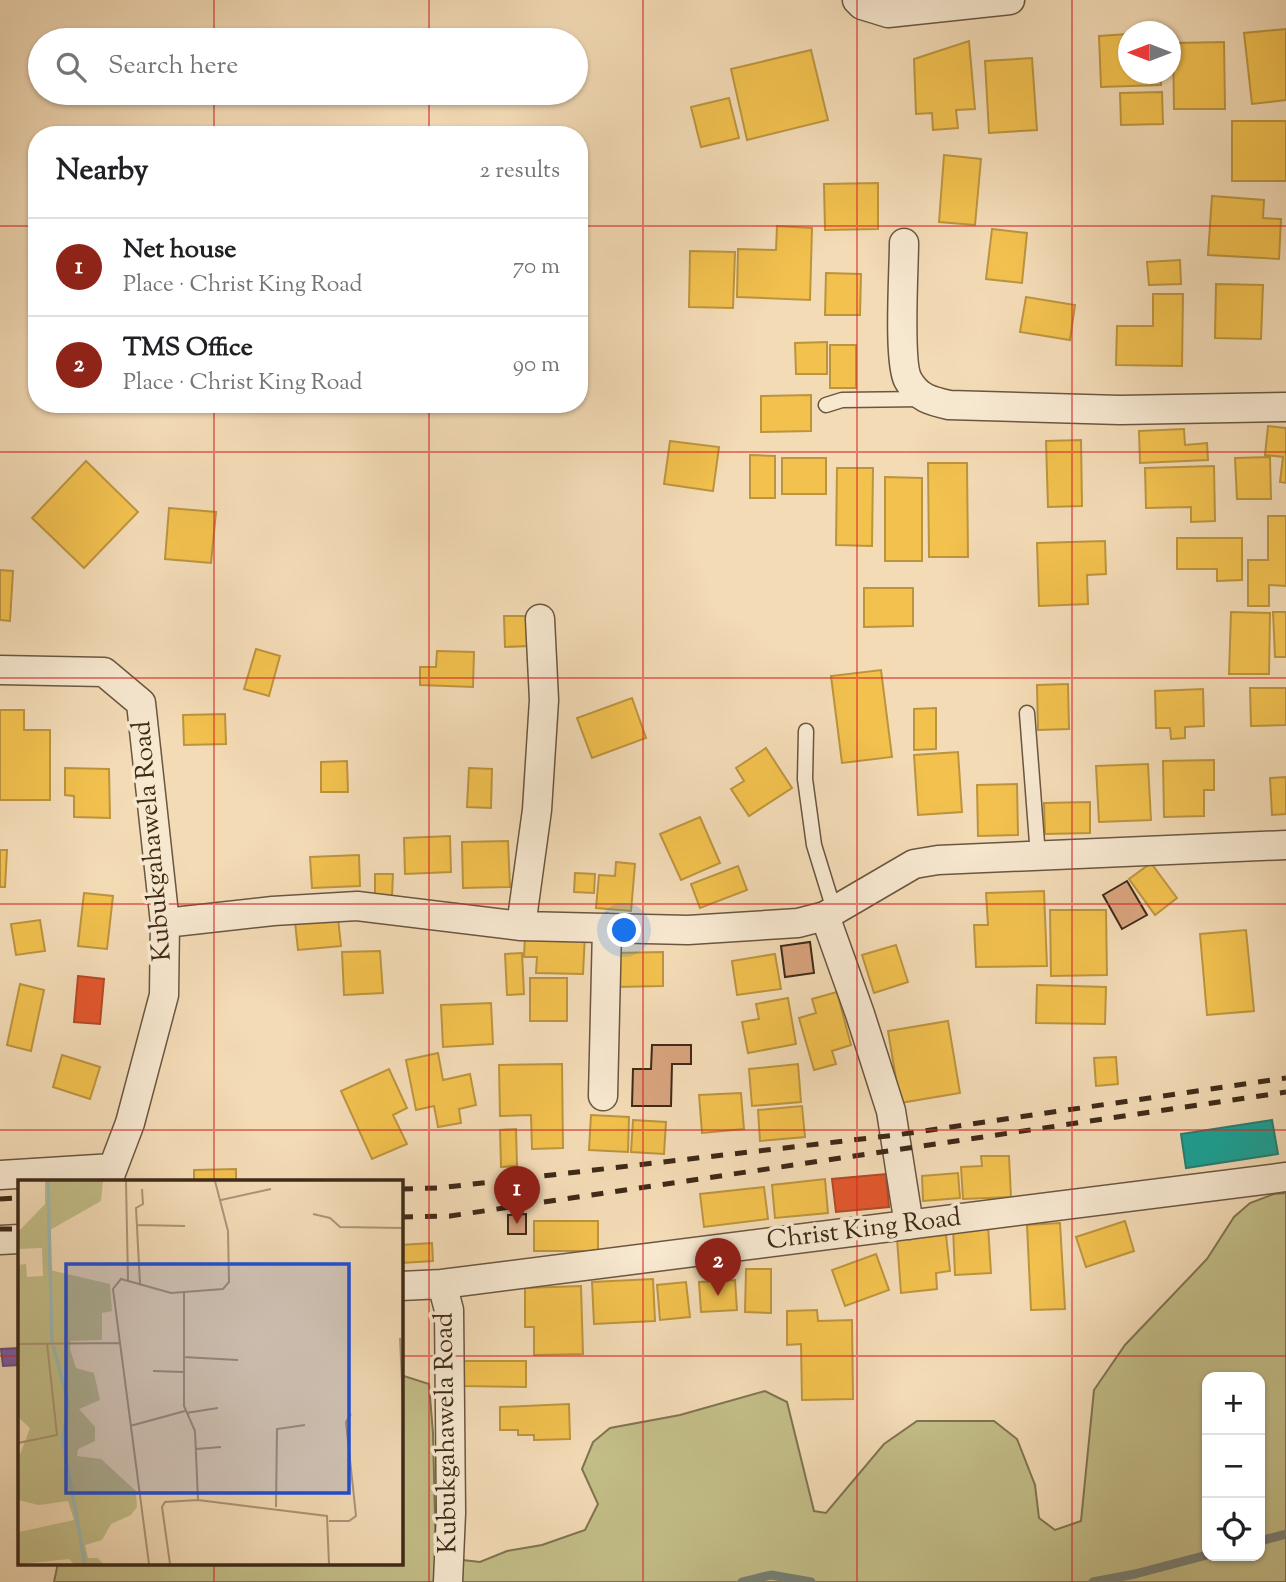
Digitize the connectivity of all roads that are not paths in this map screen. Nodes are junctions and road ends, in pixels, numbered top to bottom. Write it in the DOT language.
graph roads {
  1 [pos="857,0"];
  2 [pos="1010,0"];
  3 [pos="904,243"];
  4 [pos="924,399"];
  5 [pos="826,405"];
  6 [pos="1286,407"];
  7 [pos="540,619"];
  8 [pos="0,670"];
  9 [pos="1027,713"];
  10 [pos="806,731"];
  11 [pos="1286,845"];
  12 [pos="1038,856"];
  13 [pos="829,913"];
  14 [pos="164,923"];
  15 [pos="521,926"];
  16 [pos="607,928"];
  17 [pos="603,1096"];
  18 [pos="0,1175"];
  19 [pos="110,1175"];
  20 [pos="1286,1177"];
  21 [pos="909,1225"];
  22 [pos="18,1239"];
  23 [pos="0,1240"];
  24 [pos="442,1284"];
  25 [pos="402,1286"];
  26 [pos="448,1582"];
  1 -- 2 [label="street"];
  3 -- 4 [label="street"];
  4 -- 5 [label="lane"];
  4 -- 6 [label="street"];
  7 -- 15 [label="street"];
  8 -- 14 [label="street, Kubukgahawela Road"];
  9 -- 12 [label="lane"];
  10 -- 13 [label="lane"];
  11 -- 12 [label="street"];
  12 -- 13 [label="street"];
  13 -- 16 [label="street"];
  13 -- 21 [label="street"];
  14 -- 15 [label="street"];
  14 -- 19 [label="street, Kubukgahawela Road"];
  15 -- 16 [label="street"];
  16 -- 17 [label="street"];
  18 -- 19 [label="street"];
  20 -- 21 [label="street, Christ King Road"];
  21 -- 24 [label="street, Christ King Road"];
  22 -- 23 [label="street"];
  24 -- 25 [label="street, Kubukgahawela Road"];
  24 -- 26 [label="street, Kubukgahawela Road"];
}
